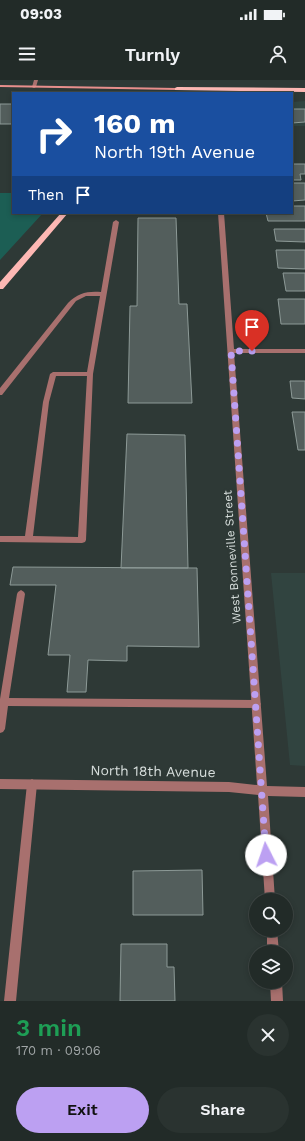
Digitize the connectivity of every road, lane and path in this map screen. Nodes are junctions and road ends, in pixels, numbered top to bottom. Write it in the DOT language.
graph roads {
  1 [pos="36,80"];
  2 [pos="0,86"];
  3 [pos="34,87"];
  4 [pos="177,89"];
  5 [pos="305,90"];
  6 [pos="212,91"];
  7 [pos="64,214"];
  8 [pos="221,214"];
  9 [pos="116,222"];
  10 [pos="0,287"];
  11 [pos="104,294"];
  12 [pos="231,351"];
  13 [pos="305,351"];
  14 [pos="90,374"];
  15 [pos="0,393"];
  16 [pos="0,539"];
  17 [pos="29,539"];
  18 [pos="21,594"];
  19 [pos="4,702"];
  20 [pos="256,704"];
  21 [pos="0,729"];
  22 [pos="0,784"];
  23 [pos="32,784"];
  24 [pos="262,789"];
  25 [pos="305,792"];
  26 [pos="269,893"];
  27 [pos="276,989"];
  28 [pos="10,1001"];
  29 [pos="277,1001"];
  1 -- 3 [label="street"];
  2 -- 3 [label="main road"];
  3 -- 4 [label="main road"];
  4 -- 6 [label="main road"];
  5 -- 6 [label="main road"];
  7 -- 10 [label="main road"];
  8 -- 12 [label="street, West Bonneville Street"];
  9 -- 11 [label="street"];
  11 -- 14 [label="street"];
  11 -- 15 [label="street"];
  12 -- 13 [label="street"];
  12 -- 20 [label="street, West Bonneville Street"];
  14 -- 17 [label="street"];
  14 -- 17 [label="street"];
  16 -- 17 [label="street"];
  18 -- 19 [label="street"];
  19 -- 20 [label="street"];
  19 -- 21 [label="street"];
  20 -- 24 [label="street, West Bonneville Street"];
  22 -- 23 [label="street, North 18th Avenue"];
  23 -- 24 [label="street, North 18th Avenue"];
  23 -- 28 [label="street"];
  24 -- 25 [label="street, North 18th Avenue"];
  24 -- 26 [label="street, West Bonneville Street"];
  27 -- 29 [label="street"];
}
